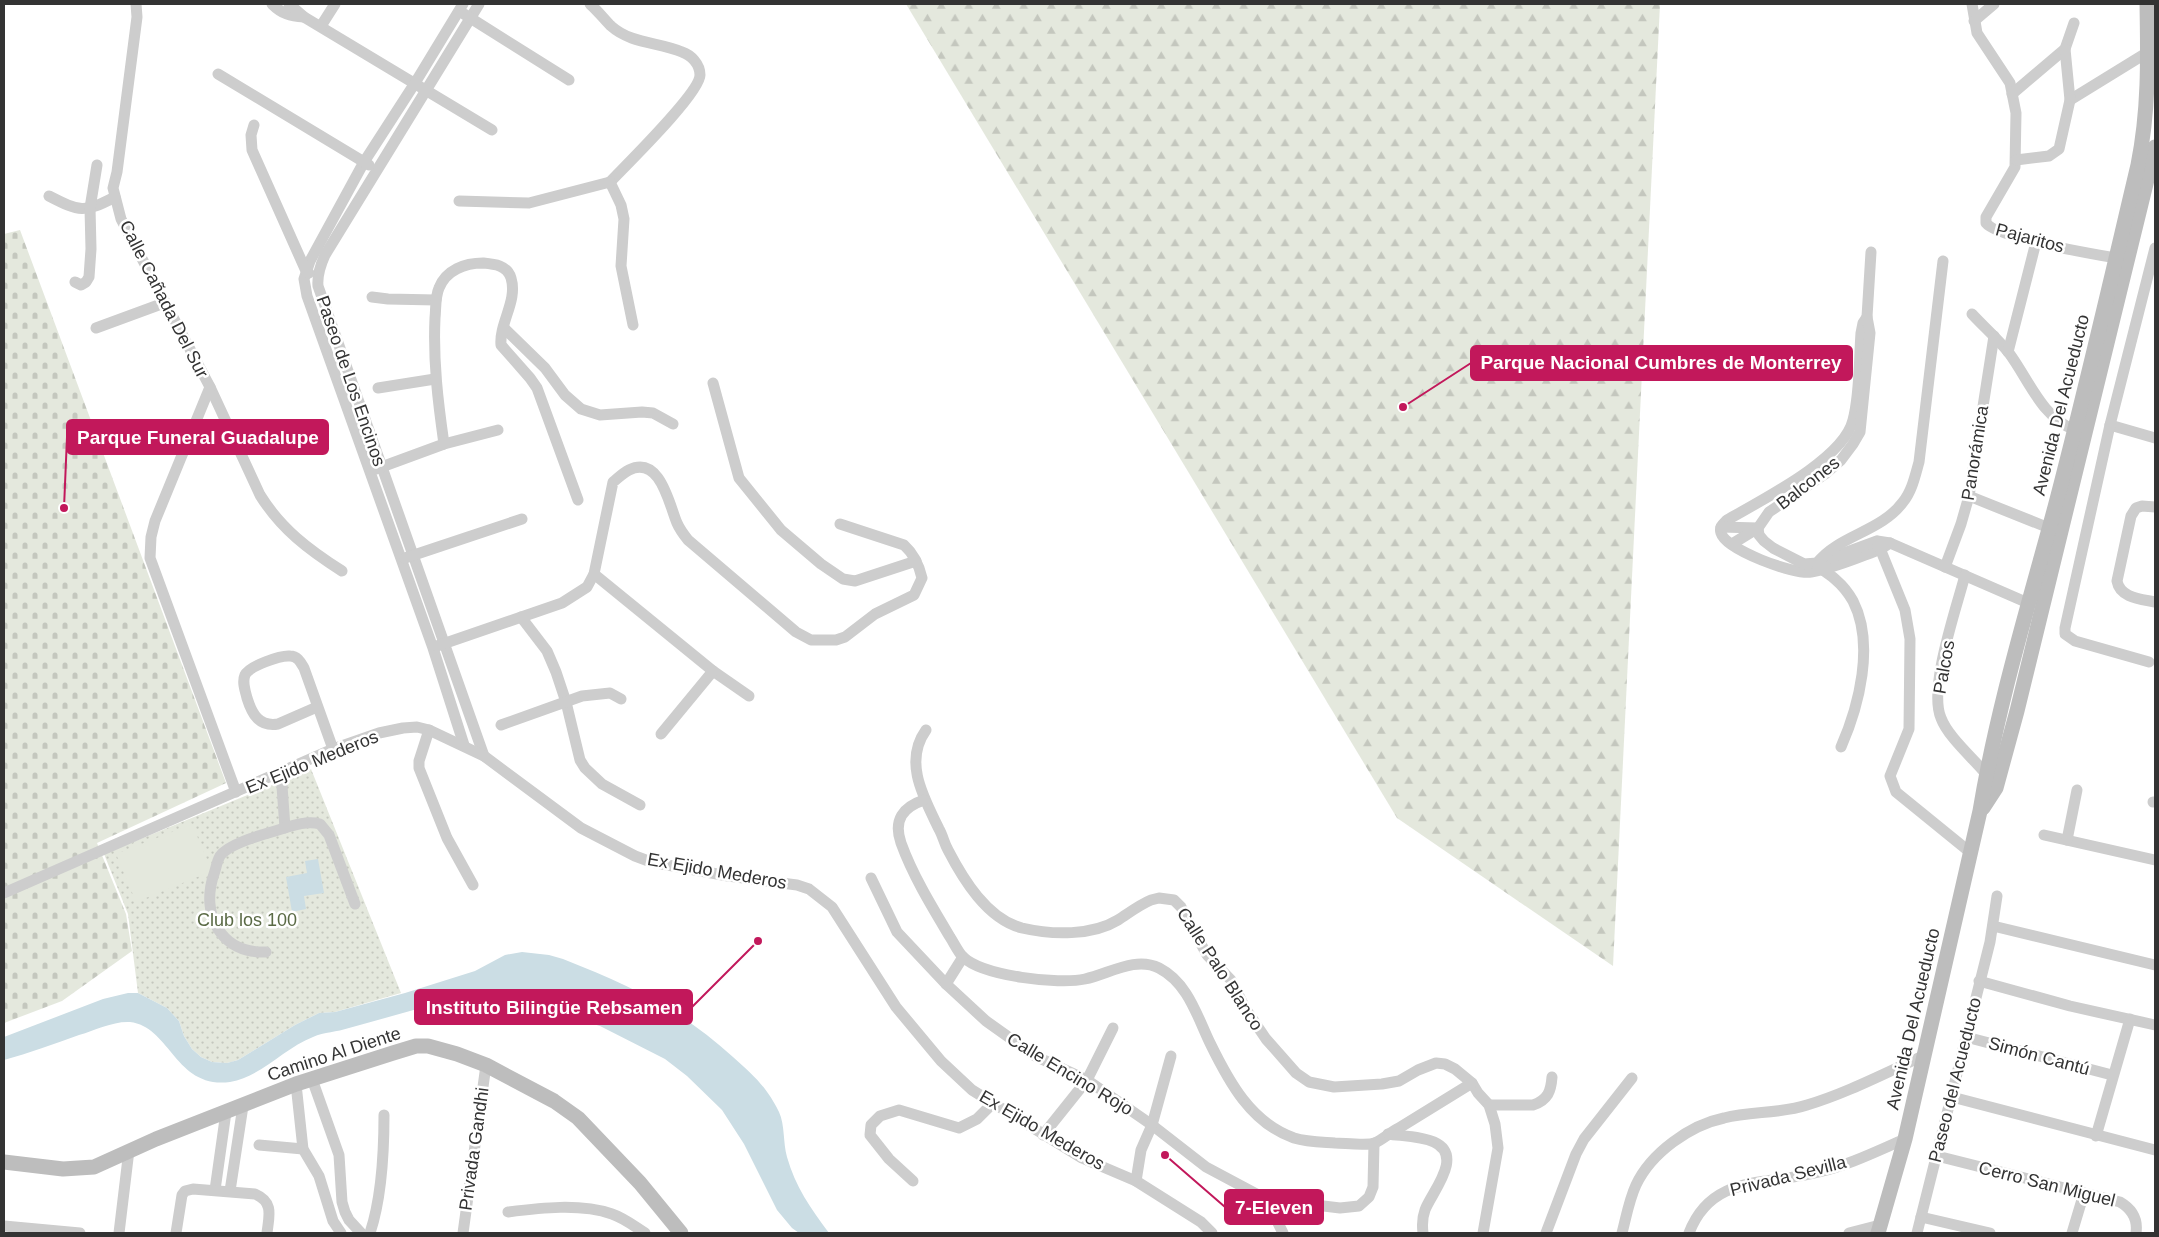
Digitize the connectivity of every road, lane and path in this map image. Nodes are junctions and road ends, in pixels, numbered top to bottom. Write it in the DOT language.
graph roads {
  1 [pos="136,4"];
  2 [pos="272,4"];
  3 [pos="289,4"];
  4 [pos="335,4"];
  5 [pos="479,4"];
  6 [pos="590,4"];
  7 [pos="1972,4"];
  8 [pos="1994,4"];
  9 [pos="2147,4"];
  10 [pos="461,8"];
  11 [pos="304,17"];
  12 [pos="470,18"];
  13 [pos="1974,22"];
  14 [pos="2074,23"];
  15 [pos="321,26"];
  16 [pos="2065,49"];
  17 [pos="2148,52"];
  18 [pos="218,74"];
  19 [pos="569,80"];
  20 [pos="415,82"];
  21 [pos="425,90"];
  22 [pos="2012,94"];
  23 [pos="2070,100"];
  24 [pos="254,125"];
  25 [pos="492,130"];
  26 [pos="2155,147"];
  27 [pos="2016,160"];
  28 [pos="364,162"];
  29 [pos="97,166"];
  30 [pos="378,169"];
  31 [pos="610,182"];
  32 [pos="49,196"];
  33 [pos="115,197"];
  34 [pos="459,201"];
  35 [pos="90,208"];
  36 [pos="2036,242"];
  37 [pos="2155,248"];
  38 [pos="1871,252"];
  39 [pos="2116,258"];
  40 [pos="1943,261"];
  41 [pos="306,270"];
  42 [pos="317,278"];
  43 [pos="75,282"];
  44 [pos="372,297"];
  45 [pos="436,300"];
  46 [pos="164,303"];
  47 [pos="1972,314"];
  48 [pos="1867,317"];
  49 [pos="632,325"];
  50 [pos="96,328"];
  51 [pos="504,328"];
  52 [pos="1994,336"];
  53 [pos="2008,352"];
  54 [pos="435,379"];
  55 [pos="713,383"];
  56 [pos="210,387"];
  57 [pos="378,388"];
  58 [pos="673,424"];
  59 [pos="2110,425"];
  60 [pos="498,430"];
  61 [pos="2075,430"];
  62 [pos="2155,438"];
  63 [pos="444,444"];
  64 [pos="381,467"];
  65 [pos="370,472"];
  66 [pos="1969,496"];
  67 [pos="578,500"];
  68 [pos="2155,507"];
  69 [pos="522,519"];
  70 [pos="840,524"];
  71 [pos="1758,528"];
  72 [pos="2049,528"];
  73 [pos="1721,530"];
  74 [pos="1732,544"];
  75 [pos="1883,544"];
  76 [pos="413,556"];
  77 [pos="401,560"];
  78 [pos="916,561"];
  79 [pos="1819,566"];
  80 [pos="1945,567"];
  81 [pos="342,570"];
  82 [pos="594,574"];
  83 [pos="1965,575"];
  84 [pos="2155,602"];
  85 [pos="2028,603"];
  86 [pos="521,617"];
  87 [pos="438,646"];
  88 [pos="2149,662"];
  89 [pos="713,671"];
  90 [pos="749,696"];
  91 [pos="621,699"];
  92 [pos="566,702"];
  93 [pos="317,707"];
  94 [pos="501,726"];
  95 [pos="429,730"];
  96 [pos="926,730"];
  97 [pos="661,734"];
  98 [pos="464,745"];
  99 [pos="1841,747"];
  100 [pos="333,749"];
  101 [pos="484,756"];
  102 [pos="280,772"];
  103 [pos="1986,774"];
  104 [pos="2077,790"];
  105 [pos="236,792"];
  106 [pos="924,800"];
  107 [pos="640,805"];
  108 [pos="1980,811"];
  109 [pos="285,828"];
  110 [pos="2044,835"];
  111 [pos="2067,840"];
  112 [pos="1971,853"];
  113 [pos="2155,860"];
  114 [pos="871,878"];
  115 [pos="473,885"];
  116 [pos="4,894"];
  117 [pos="1997,896"];
  118 [pos="355,904"];
  119 [pos="1993,926"];
  120 [pos="266,952"];
  121 [pos="963,957"];
  122 [pos="2155,966"];
  123 [pos="1979,981"];
  124 [pos="946,984"];
  125 [pos="2130,1019"];
  126 [pos="2155,1026"];
  127 [pos="1113,1028"];
  128 [pos="1966,1037"];
  129 [pos="1171,1056"];
  130 [pos="1924,1056"];
  131 [pos="486,1065"];
  132 [pos="2112,1075"];
  133 [pos="1552,1077"];
  134 [pos="1632,1078"];
  135 [pos="312,1079"];
  136 [pos="1087,1080"];
  137 [pos="1472,1083"];
  138 [pos="296,1084"];
  139 [pos="1952,1097"];
  140 [pos="993,1103"];
  141 [pos="1489,1105"];
  142 [pos="243,1106"];
  143 [pos="226,1112"];
  144 [pos="384,1115"];
  145 [pos="1152,1125"];
  146 [pos="1043,1134"];
  147 [pos="1388,1134"];
  148 [pos="2096,1136"];
  149 [pos="1905,1139"];
  150 [pos="1374,1143"];
  151 [pos="259,1145"];
  152 [pos="303,1149"];
  153 [pos="129,1150"];
  154 [pos="2155,1150"];
  155 [pos="1937,1156"];
  156 [pos="4,1162"];
  157 [pos="340,1179"];
  158 [pos="1136,1181"];
  159 [pos="913,1182"];
  160 [pos="322,1185"];
  161 [pos="215,1190"];
  162 [pos="230,1191"];
  163 [pos="2084,1193"];
  164 [pos="1266,1199"];
  165 [pos="508,1212"];
  166 [pos="1921,1217"];
  167 [pos="4,1226"];
  168 [pos="1879,1229"];
  169 [pos="677,1232"];
  170 [pos="80,1233"];
  171 [pos="119,1233"];
  172 [pos="176,1233"];
  173 [pos="267,1233"];
  174 [pos="341,1233"];
  175 [pos="361,1233"];
  176 [pos="370,1233"];
  177 [pos="463,1233"];
  178 [pos="645,1233"];
  179 [pos="1212,1233"];
  180 [pos="1283,1233"];
  181 [pos="1423,1233"];
  182 [pos="1483,1233"];
  183 [pos="1546,1233"];
  184 [pos="1622,1233"];
  185 [pos="1689,1233"];
  186 [pos="1849,1233"];
  187 [pos="1917,1233"];
  188 [pos="1990,1233"];
  189 [pos="2072,1233"];
  190 [pos="2136,1233"];
  1 -- 33 [label="street, Calle Cañada Del Sur"];
  2 -- 11 [label="street"];
  3 -- 11 [label="street"];
  4 -- 15 [label="street"];
  5 -- 12 [label="street, Paseo de Los Encinos"];
  6 -- 31 [label="street"];
  7 -- 13 [label="street"];
  8 -- 13 [label="street"];
  9 -- 17 [label="street, Avenida Del Acueducto"];
  10 -- 12 [label="street"];
  10 -- 20 [label="street, Paseo de Los Encinos"];
  11 -- 15 [label="street"];
  12 -- 19 [label="street"];
  12 -- 21 [label="street, Paseo de Los Encinos"];
  13 -- 22 [label="street"];
  14 -- 16 [label="street"];
  15 -- 20 [label="street"];
  16 -- 22 [label="street"];
  16 -- 23 [label="street"];
  17 -- 23 [label="street"];
  17 -- 39 [label="street, Avenida Del Acueducto"];
  18 -- 28 [label="street"];
  20 -- 21 [label="street"];
  20 -- 28 [label="street, Paseo de Los Encinos"];
  21 -- 25 [label="street"];
  21 -- 30 [label="street, Paseo de Los Encinos"];
  22 -- 27 [label="street"];
  23 -- 27 [label="street"];
  24 -- 41 [label="street"];
  26 -- 108 [label="street, Avenida Del Acueducto"];
  27 -- 36 [label="street, Pajaritos"];
  28 -- 30 [label="street"];
  28 -- 41 [label="street, Paseo de Los Encinos"];
  29 -- 35 [label="street"];
  30 -- 42 [label="street, Paseo de Los Encinos"];
  31 -- 34 [label="street"];
  31 -- 49 [label="street"];
  32 -- 35 [label="street"];
  33 -- 35 [label="street"];
  33 -- 46 [label="street, Calle Cañada Del Sur"];
  35 -- 43 [label="street"];
  36 -- 39 [label="street, Pajaritos"];
  36 -- 53 [label="street"];
  37 -- 59 [label="street"];
  38 -- 48 [label="street, Balcones"];
  39 -- 61 [label="street, Avenida Del Acueducto"];
  40 -- 79 [label="street"];
  41 -- 42 [label="street"];
  41 -- 65 [label="street, Paseo de Los Encinos"];
  42 -- 64 [label="street, Paseo de Los Encinos"];
  44 -- 45 [label="street"];
  45 -- 51 [label="street"];
  45 -- 54 [label="street"];
  46 -- 50 [label="street"];
  46 -- 56 [label="street, Calle Cañada Del Sur"];
  47 -- 52 [label="street"];
  48 -- 71 [label="street, Balcones"];
  48 -- 73 [label="street, Balcones"];
  51 -- 58 [label="street"];
  51 -- 67 [label="street"];
  52 -- 53 [label="street"];
  52 -- 66 [label="street, Panorámica"];
  53 -- 61 [label="street"];
  54 -- 57 [label="street"];
  54 -- 63 [label="street"];
  55 -- 78 [label="street"];
  56 -- 81 [label="street, Calle Cañada Del Sur"];
  56 -- 105 [label="street"];
  59 -- 62 [label="street"];
  59 -- 88 [label="street"];
  60 -- 63 [label="street"];
  61 -- 72 [label="street, Avenida Del Acueducto"];
  63 -- 64 [label="street"];
  64 -- 65 [label="street"];
  64 -- 76 [label="street, Paseo de Los Encinos"];
  65 -- 77 [label="street, Paseo de Los Encinos"];
  66 -- 72 [label="street"];
  66 -- 80 [label="street, Panorámica"];
  68 -- 84 [label="street"];
  69 -- 76 [label="street"];
  70 -- 78 [label="street"];
  71 -- 73 [label="street"];
  71 -- 74 [label="street, Balcones"];
  71 -- 79 [label="street"];
  72 -- 85 [label="street, Avenida Del Acueducto"];
  73 -- 74 [label="street"];
  74 -- 79 [label="street"];
  75 -- 79 [label="street"];
  75 -- 80 [label="street"];
  75 -- 112 [label="street"];
  76 -- 77 [label="street"];
  76 -- 87 [label="street, Paseo de Los Encinos"];
  77 -- 87 [label="street, Paseo de Los Encinos"];
  78 -- 82 [label="street"];
  79 -- 99 [label="street"];
  80 -- 83 [label="street"];
  82 -- 86 [label="street"];
  82 -- 89 [label="street"];
  83 -- 85 [label="street"];
  83 -- 103 [label="street, Palcos"];
  85 -- 103 [label="street, Avenida Del Acueducto"];
  86 -- 87 [label="street"];
  86 -- 92 [label="street"];
  87 -- 98 [label="street, Paseo de Los Encinos"];
  87 -- 101 [label="street, Paseo de Los Encinos"];
  89 -- 90 [label="street"];
  89 -- 97 [label="street"];
  91 -- 92 [label="street"];
  92 -- 94 [label="street"];
  92 -- 107 [label="street"];
  93 -- 93 [label="street"];
  93 -- 100 [label="street"];
  95 -- 98 [label="street, Ex Ejido Mederos"];
  95 -- 100 [label="street, Ex Ejido Mederos"];
  95 -- 115 [label="street"];
  96 -- 106 [label="street"];
  98 -- 101 [label="street, Ex Ejido Mederos"];
  100 -- 102 [label="street, Ex Ejido Mederos"];
  101 -- 140 [label="street, Ex Ejido Mederos"];
  102 -- 105 [label="street, Ex Ejido Mederos"];
  102 -- 109 [label="street"];
  103 -- 108 [label="street, Avenida Del Acueducto"];
  104 -- 111 [label="street"];
  105 -- 116 [label="street, Ex Ejido Mederos"];
  106 -- 121 [label="street"];
  106 -- 137 [label="street, Calle Palo Blanco"];
  108 -- 112 [label="street, Avenida Del Acueducto"];
  109 -- 118 [label="street"];
  109 -- 120 [label="street"];
  110 -- 111 [label="street"];
  111 -- 113 [label="street"];
  112 -- 130 [label="street, Avenida Del Acueducto"];
  114 -- 124 [label="street, Calle Encino Rojo"];
  117 -- 119 [label="street, Paseo del Acueducto"];
  119 -- 122 [label="street"];
  119 -- 123 [label="street, Paseo del Acueducto"];
  121 -- 124 [label="street"];
  121 -- 150 [label="street"];
  123 -- 125 [label="street"];
  123 -- 128 [label="street, Paseo del Acueducto"];
  124 -- 136 [label="street, Calle Encino Rojo"];
  125 -- 126 [label="street"];
  125 -- 132 [label="street"];
  127 -- 136 [label="street"];
  128 -- 132 [label="street, Simón Cantú"];
  128 -- 139 [label="street, Paseo del Acueducto"];
  129 -- 145 [label="street"];
  130 -- 149 [label="street, Avenida Del Acueducto"];
  130 -- 184 [label="street"];
  131 -- 135 [label="street, Camino Al Diente"];
  131 -- 169 [label="street, Camino Al Diente"];
  131 -- 177 [label="street, Privada Gandhi"];
  132 -- 148 [label="street"];
  133 -- 141 [label="street"];
  134 -- 183 [label="street"];
  135 -- 138 [label="street, Camino Al Diente"];
  135 -- 157 [label="street"];
  136 -- 145 [label="street, Calle Encino Rojo"];
  136 -- 146 [label="street"];
  137 -- 141 [label="street"];
  137 -- 147 [label="street"];
  138 -- 142 [label="street, Camino Al Diente"];
  138 -- 152 [label="street"];
  139 -- 148 [label="street"];
  139 -- 155 [label="street, Paseo del Acueducto"];
  140 -- 146 [label="street, Ex Ejido Mederos"];
  140 -- 159 [label="street"];
  141 -- 182 [label="street"];
  142 -- 143 [label="street, Camino Al Diente"];
  142 -- 162 [label="street"];
  143 -- 153 [label="street, Camino Al Diente"];
  143 -- 161 [label="street"];
  144 -- 176 [label="street"];
  145 -- 158 [label="street"];
  145 -- 164 [label="street, Calle Encino Rojo"];
  146 -- 158 [label="street, Ex Ejido Mederos"];
  147 -- 150 [label="street"];
  147 -- 181 [label="street"];
  148 -- 154 [label="street"];
  149 -- 168 [label="street, Avenida Del Acueducto"];
  149 -- 185 [label="street, Privada Sevilla"];
  150 -- 164 [label="street, Calle Encino Rojo"];
  151 -- 152 [label="street"];
  152 -- 160 [label="street"];
  153 -- 156 [label="street, Camino Al Diente"];
  153 -- 171 [label="street"];
  155 -- 163 [label="street, Cerro San Miguel"];
  155 -- 166 [label="street, Paseo del Acueducto"];
  157 -- 160 [label="street"];
  157 -- 175 [label="street"];
  158 -- 179 [label="street, Ex Ejido Mederos"];
  160 -- 174 [label="street"];
  161 -- 162 [label="street"];
  161 -- 172 [label="street"];
  162 -- 173 [label="street"];
  163 -- 189 [label="street"];
  163 -- 190 [label="street, Cerro San Miguel"];
  164 -- 180 [label="street"];
  165 -- 178 [label="street"];
  166 -- 187 [label="street, Paseo del Acueducto"];
  166 -- 188 [label="street"];
  167 -- 170 [label="street"];
  168 -- 186 [label="street"];
}
